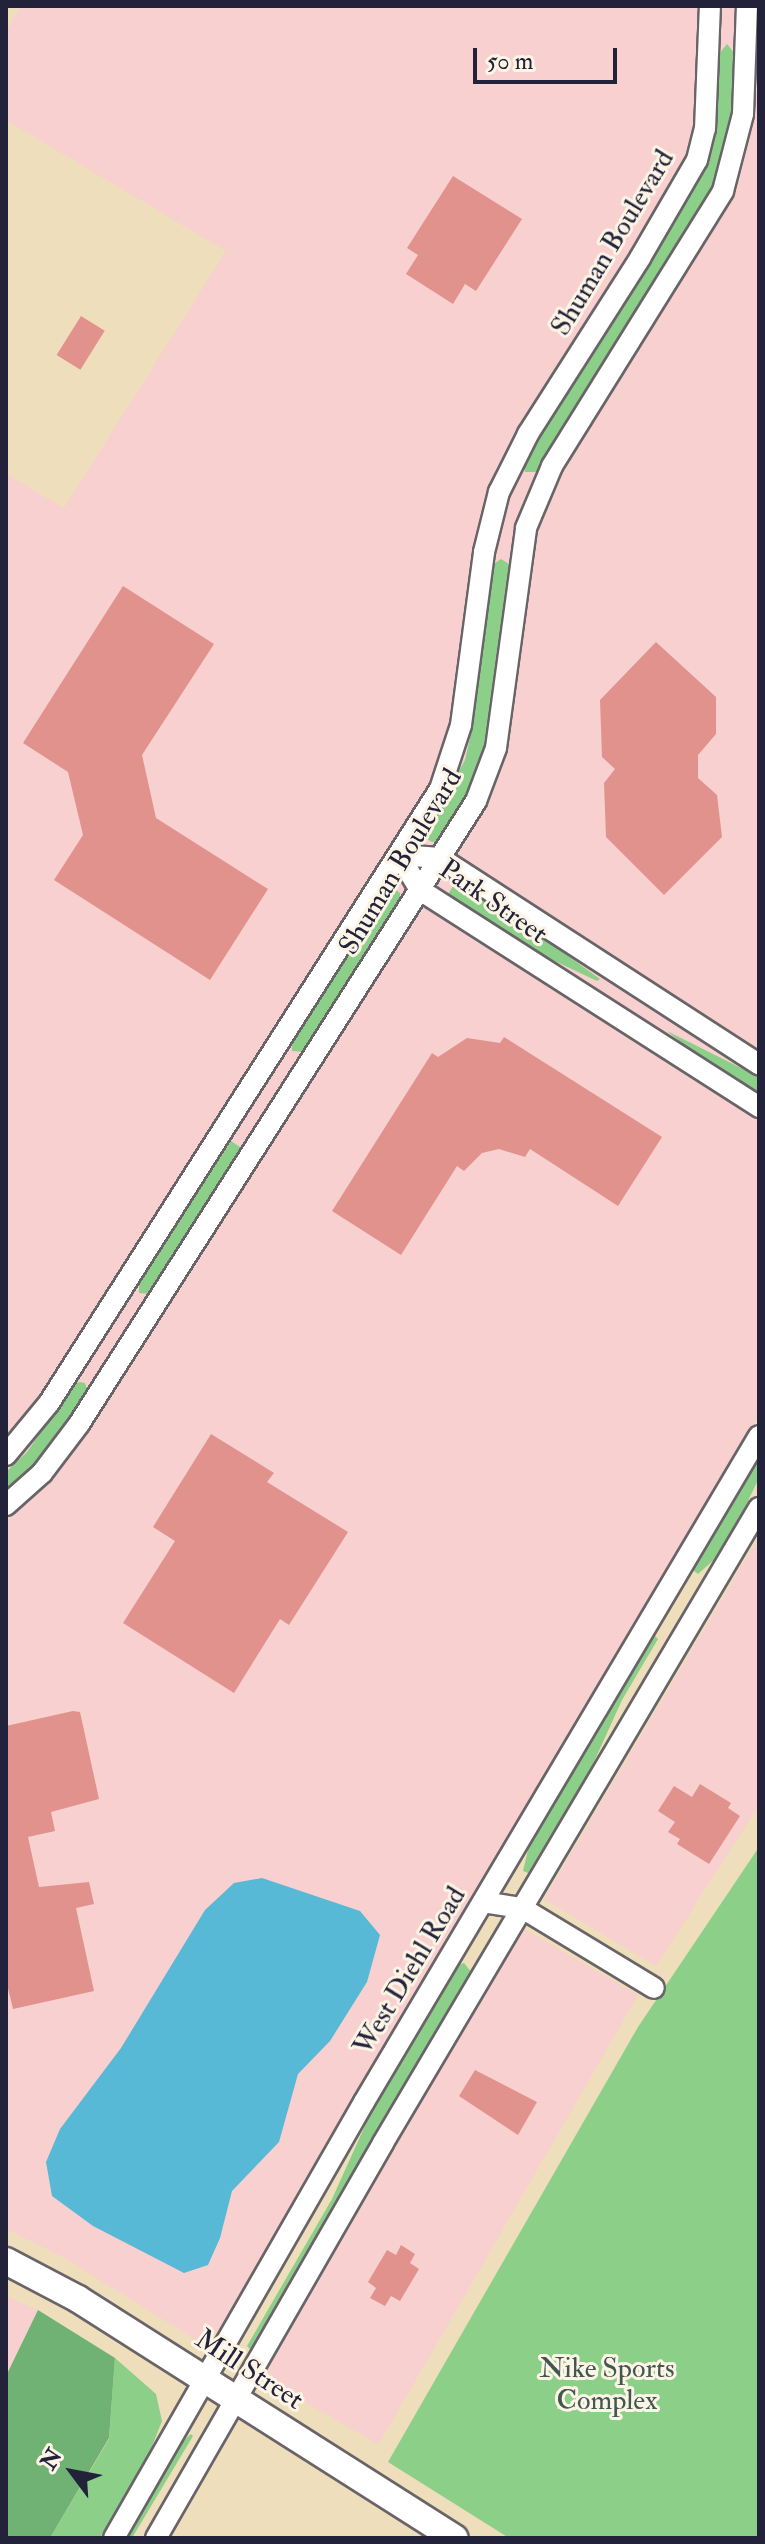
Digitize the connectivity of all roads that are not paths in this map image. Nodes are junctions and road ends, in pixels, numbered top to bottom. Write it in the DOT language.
graph roads {
  1 [pos="710,6"];
  2 [pos="747,6"];
  3 [pos="399,855"];
  4 [pos="440,858"];
  5 [pos="420,890"];
  6 [pos="759,1064"];
  7 [pos="759,1107"];
  8 [pos="759,1436"];
  9 [pos="6,1455"];
  10 [pos="6,1505"];
  11 [pos="759,1508"];
  12 [pos="483,1902"];
  13 [pos="522,1908"];
  14 [pos="654,1988"];
  15 [pos="6,2261"];
  16 [pos="205,2380"];
  17 [pos="235,2399"];
  18 [pos="114,2538"];
  19 [pos="156,2538"];
  20 [pos="455,2538"];
  1 -- 3 [label="street, Shuman Boulevard"];
  2 -- 4 [label="street, Shuman Boulevard"];
  3 -- 4 [label="street, Park Street"];
  3 -- 5 [label="street, Park Street"];
  3 -- 9 [label="street, Shuman Boulevard"];
  4 -- 5 [label="street, Shuman Boulevard"];
  4 -- 6 [label="street, Park Street"];
  5 -- 7 [label="street, Park Street"];
  5 -- 10 [label="street, Shuman Boulevard"];
  8 -- 12 [label="street, West Diehl Road"];
  11 -- 13 [label="street"];
  12 -- 13 [label="street"];
  12 -- 16 [label="street, West Diehl Road"];
  13 -- 14 [label="street"];
  13 -- 17 [label="street"];
  15 -- 16 [label="main road, Mill Street"];
  16 -- 17 [label="main road, Mill Street"];
  16 -- 18 [label="street, West Diehl Road"];
  17 -- 19 [label="street"];
  17 -- 20 [label="main road, Mill Street"];
}
